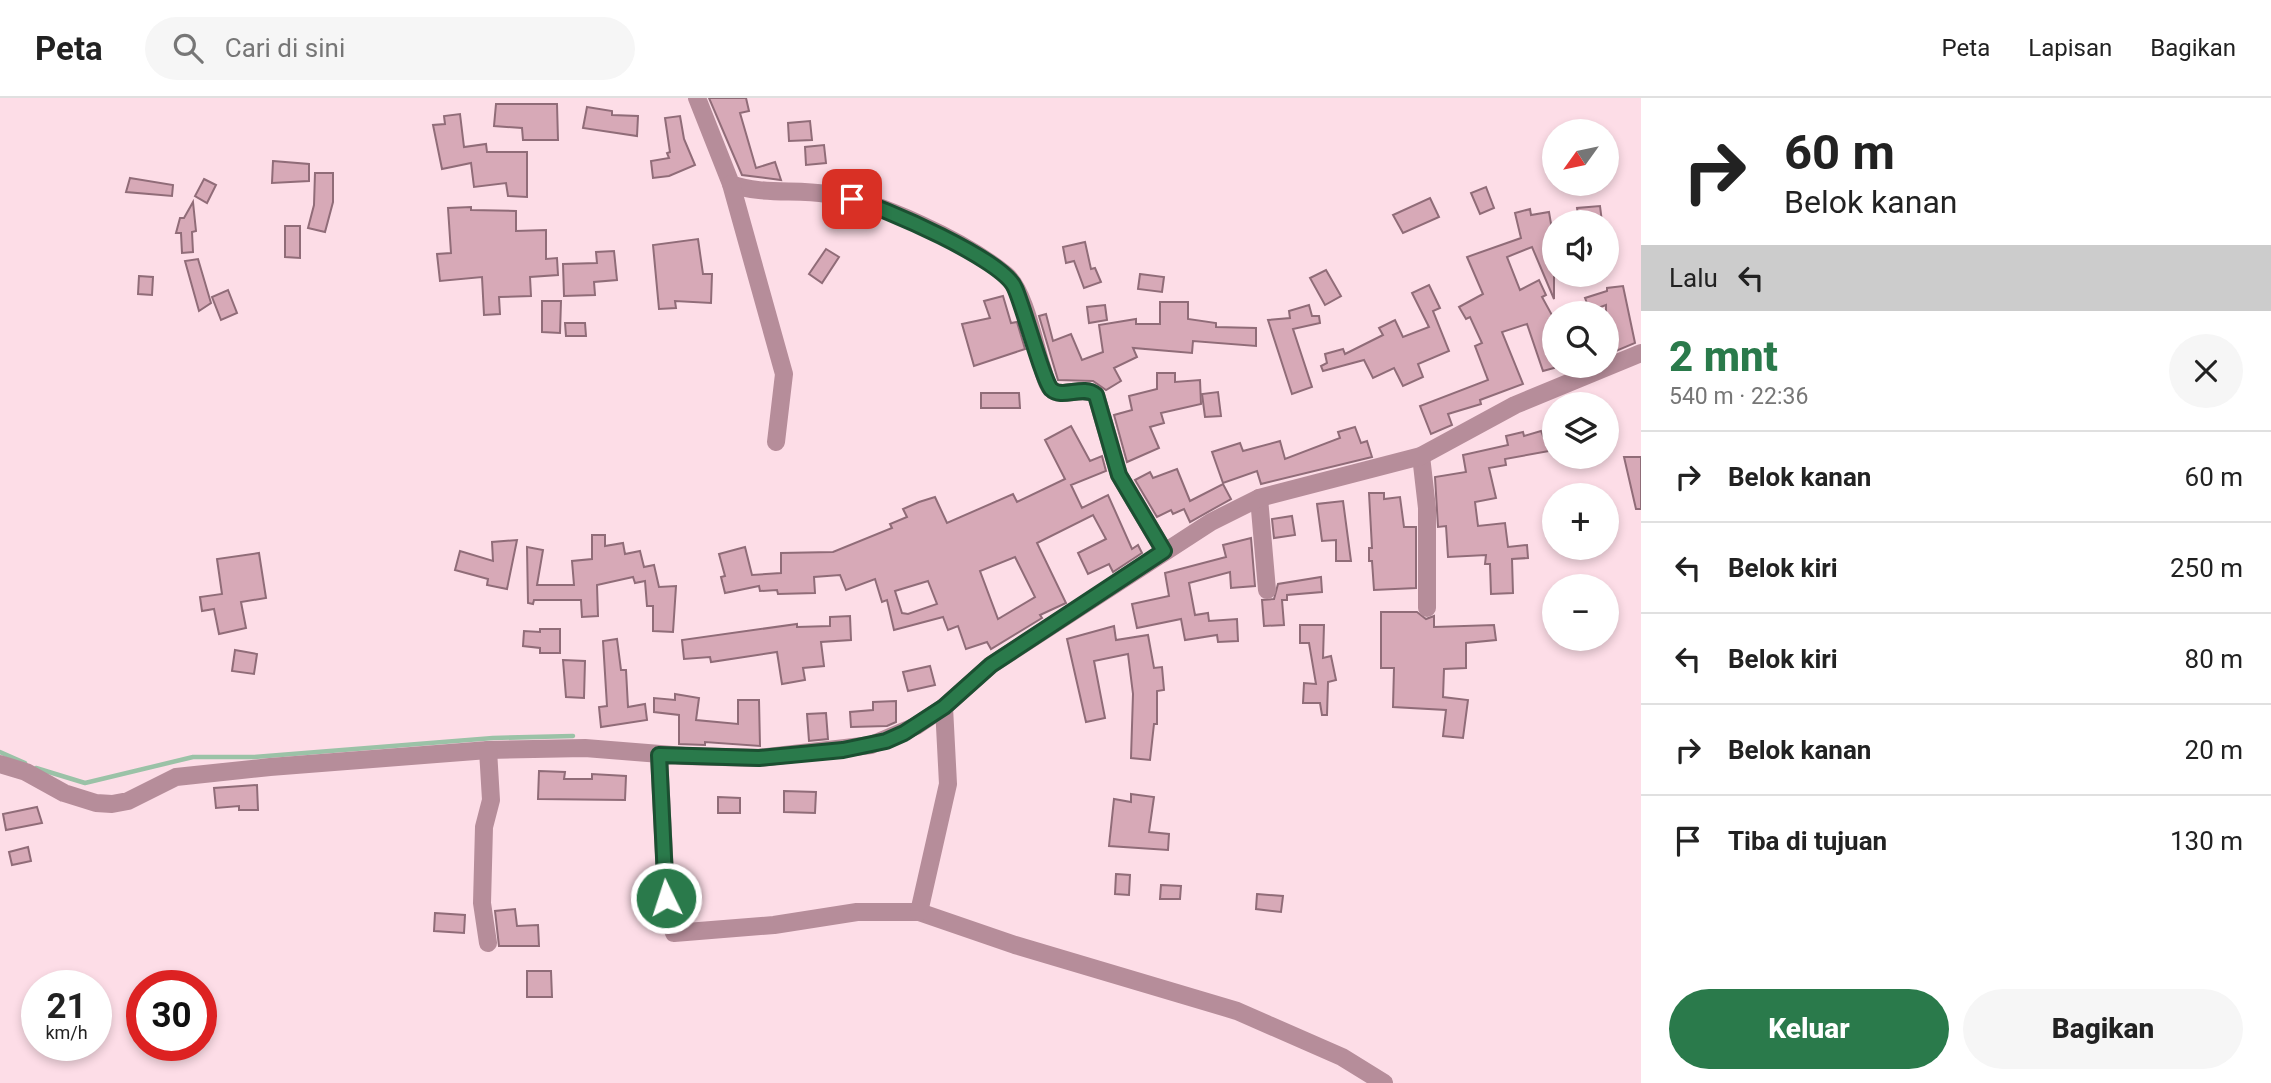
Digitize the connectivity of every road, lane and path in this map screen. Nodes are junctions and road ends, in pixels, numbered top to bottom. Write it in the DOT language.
graph roads {
  1 [pos="697,98"];
  2 [pos="731,184"];
  3 [pos="1641,353"];
  4 [pos="776,442"];
  5 [pos="1421,456"];
  6 [pos="1259,498"];
  7 [pos="1164,551"];
  8 [pos="1267,590"];
  9 [pos="1427,608"];
  10 [pos="944,707"];
  11 [pos="488,750"];
  12 [pos="659,755"];
  13 [pos="0,764"];
  14 [pos="919,912"];
  15 [pos="488,943"];
  16 [pos="1384,1083"];
  1 -- 2 [label="street"];
  2 -- 4 [label="street"];
  2 -- 7 [label="street"];
  3 -- 5 [label="street"];
  5 -- 6 [label="street"];
  5 -- 9 [label="street"];
  6 -- 7 [label="street"];
  6 -- 8 [label="street"];
  7 -- 10 [label="street"];
  10 -- 12 [label="street"];
  10 -- 14 [label="street"];
  11 -- 12 [label="street"];
  11 -- 13 [label="street"];
  11 -- 15 [label="street"];
  12 -- 14 [label="street"];
  14 -- 16 [label="street"];
}
